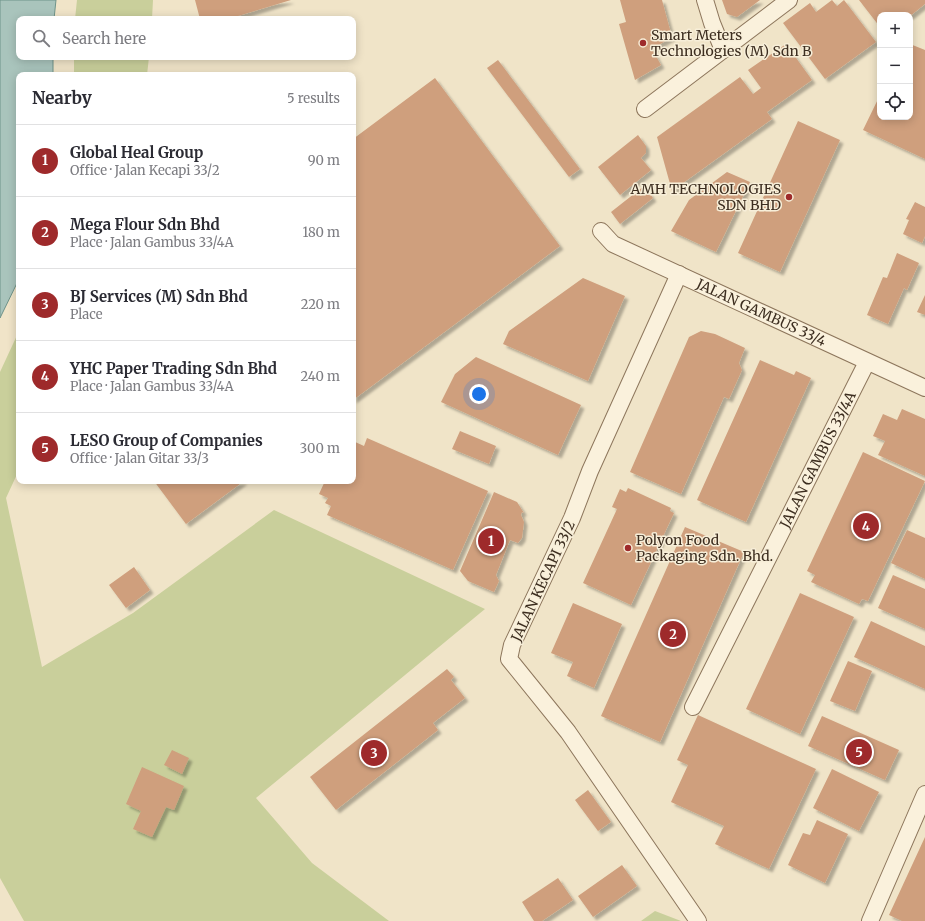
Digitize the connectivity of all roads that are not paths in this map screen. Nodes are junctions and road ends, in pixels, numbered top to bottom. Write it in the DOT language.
graph roads {
  1 [pos="704,0"];
  2 [pos="789,0"];
  3 [pos="723,50"];
  4 [pos="645,109"];
  5 [pos="601,232"];
  6 [pos="679,274"];
  7 [pos="867,362"];
  8 [pos="925,388"];
  9 [pos="693,707"];
  10 [pos="925,794"];
  11 [pos="698,921"];
  12 [pos="870,921"];
  1 -- 3 [label="street"];
  2 -- 3 [label="street"];
  3 -- 4 [label="street"];
  5 -- 6 [label="street, JALAN GAMBUS 33/4"];
  6 -- 7 [label="street, JALAN GAMBUS 33/4"];
  6 -- 11 [label="street, JALAN KECAPI 33/2"];
  7 -- 8 [label="street, JALAN GAMBUS 33/4"];
  7 -- 9 [label="street, JALAN GAMBUS 33/4A"];
  10 -- 12 [label="street"];
}
